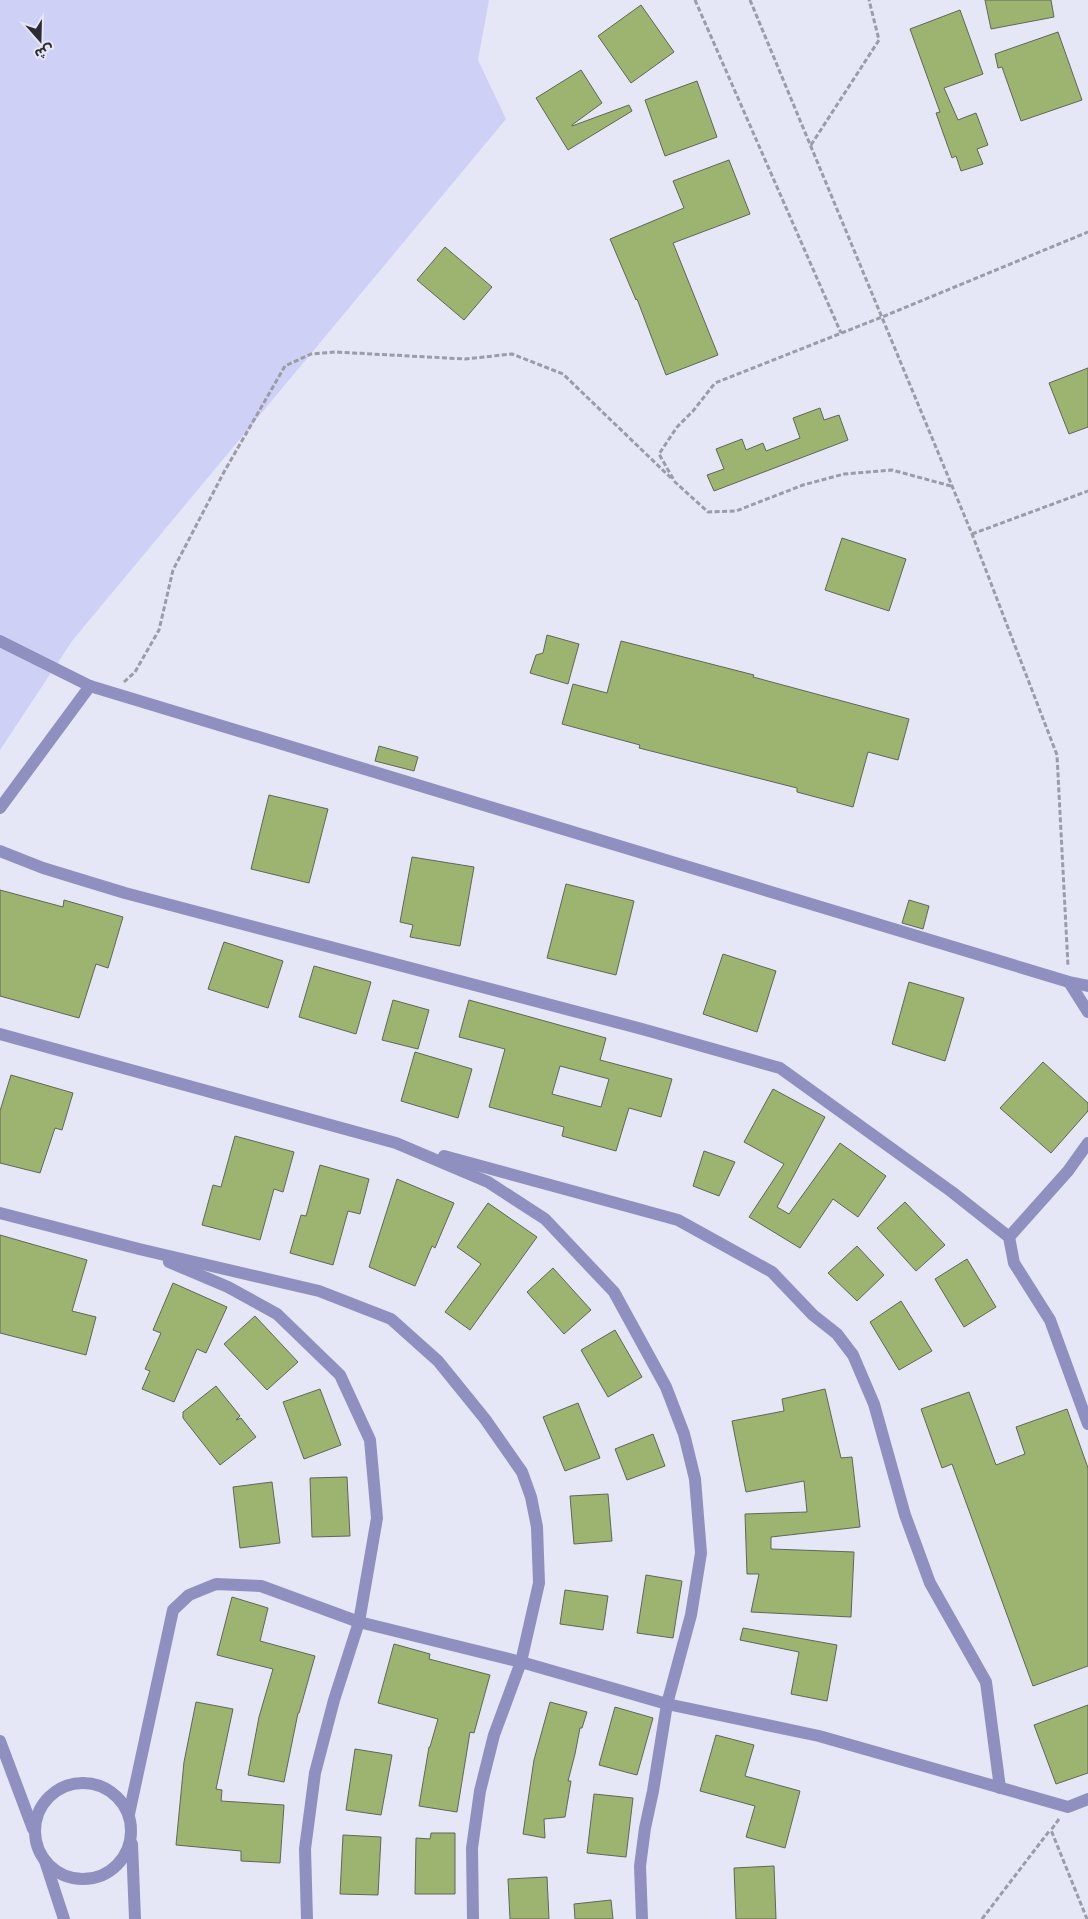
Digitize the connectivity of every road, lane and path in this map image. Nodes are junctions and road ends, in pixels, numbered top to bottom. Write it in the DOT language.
graph roads {
  1 [pos="695,0"];
  2 [pos="750,0"];
  3 [pos="868,0"];
  4 [pos="811,145"];
  5 [pos="1088,232"];
  6 [pos="882,317"];
  7 [pos="840,333"];
  8 [pos="675,482"];
  9 [pos="952,486"];
  10 [pos="1088,491"];
  11 [pos="972,534"];
  12 [pos="0,641"];
  13 [pos="90,686"];
  14 [pos="113,693"];
  15 [pos="0,808"];
  16 [pos="0,851"];
  17 [pos="1069,982"];
  18 [pos="1088,986"];
  19 [pos="1088,1012"];
  20 [pos="0,1034"];
  21 [pos="396,1143"];
  22 [pos="1088,1143"];
  23 [pos="0,1213"];
  24 [pos="1009,1237"];
  25 [pos="139,1249"];
  26 [pos="1088,1424"];
  27 [pos="359,1622"];
  28 [pos="521,1662"];
  29 [pos="668,1704"];
  30 [pos="0,1740"];
  31 [pos="1000,1788"];
  32 [pos="1088,1799"];
  33 [pos="1068,1807"];
  34 [pos="129,1814"];
  35 [pos="1051,1830"];
  36 [pos="34,1832"];
  37 [pos="131,1836"];
  38 [pos="45,1861"];
  39 [pos="64,1919"];
  40 [pos="135,1919"];
  41 [pos="307,1919"];
  42 [pos="472,1919"];
  43 [pos="642,1919"];
  44 [pos="982,1919"];
  45 [pos="1087,1919"];
  1 -- 7 [label="path"];
  2 -- 4 [label="path"];
  3 -- 4 [label="path"];
  4 -- 6 [label="path"];
  5 -- 6 [label="path"];
  6 -- 7 [label="path"];
  6 -- 9 [label="path"];
  7 -- 8 [label="path"];
  8 -- 9 [label="path"];
  8 -- 14 [label="path"];
  9 -- 11 [label="path"];
  10 -- 11 [label="path"];
  11 -- 17 [label="path"];
  12 -- 13 [label="street"];
  13 -- 14 [label="street"];
  13 -- 15 [label="street"];
  14 -- 17 [label="street"];
  16 -- 24 [label="street"];
  17 -- 18 [label="street"];
  17 -- 19 [label="street"];
  20 -- 21 [label="street"];
  21 -- 29 [label="street"];
  21 -- 31 [label="street"];
  22 -- 24 [label="street"];
  23 -- 25 [label="street"];
  24 -- 26 [label="street"];
  25 -- 27 [label="street"];
  25 -- 28 [label="street"];
  27 -- 28 [label="street"];
  27 -- 34 [label="street"];
  27 -- 41 [label="street"];
  28 -- 29 [label="street"];
  28 -- 42 [label="street"];
  29 -- 31 [label="street"];
  29 -- 43 [label="street"];
  30 -- 36 [label="street"];
  31 -- 33 [label="street"];
  32 -- 33 [label="street"];
  33 -- 35 [label="path"];
  34 -- 36 [label="street"];
  34 -- 37 [label="street"];
  35 -- 44 [label="path"];
  35 -- 45 [label="path"];
  36 -- 38 [label="street"];
  37 -- 38 [label="street"];
  37 -- 40 [label="street"];
  38 -- 39 [label="street"];
}
